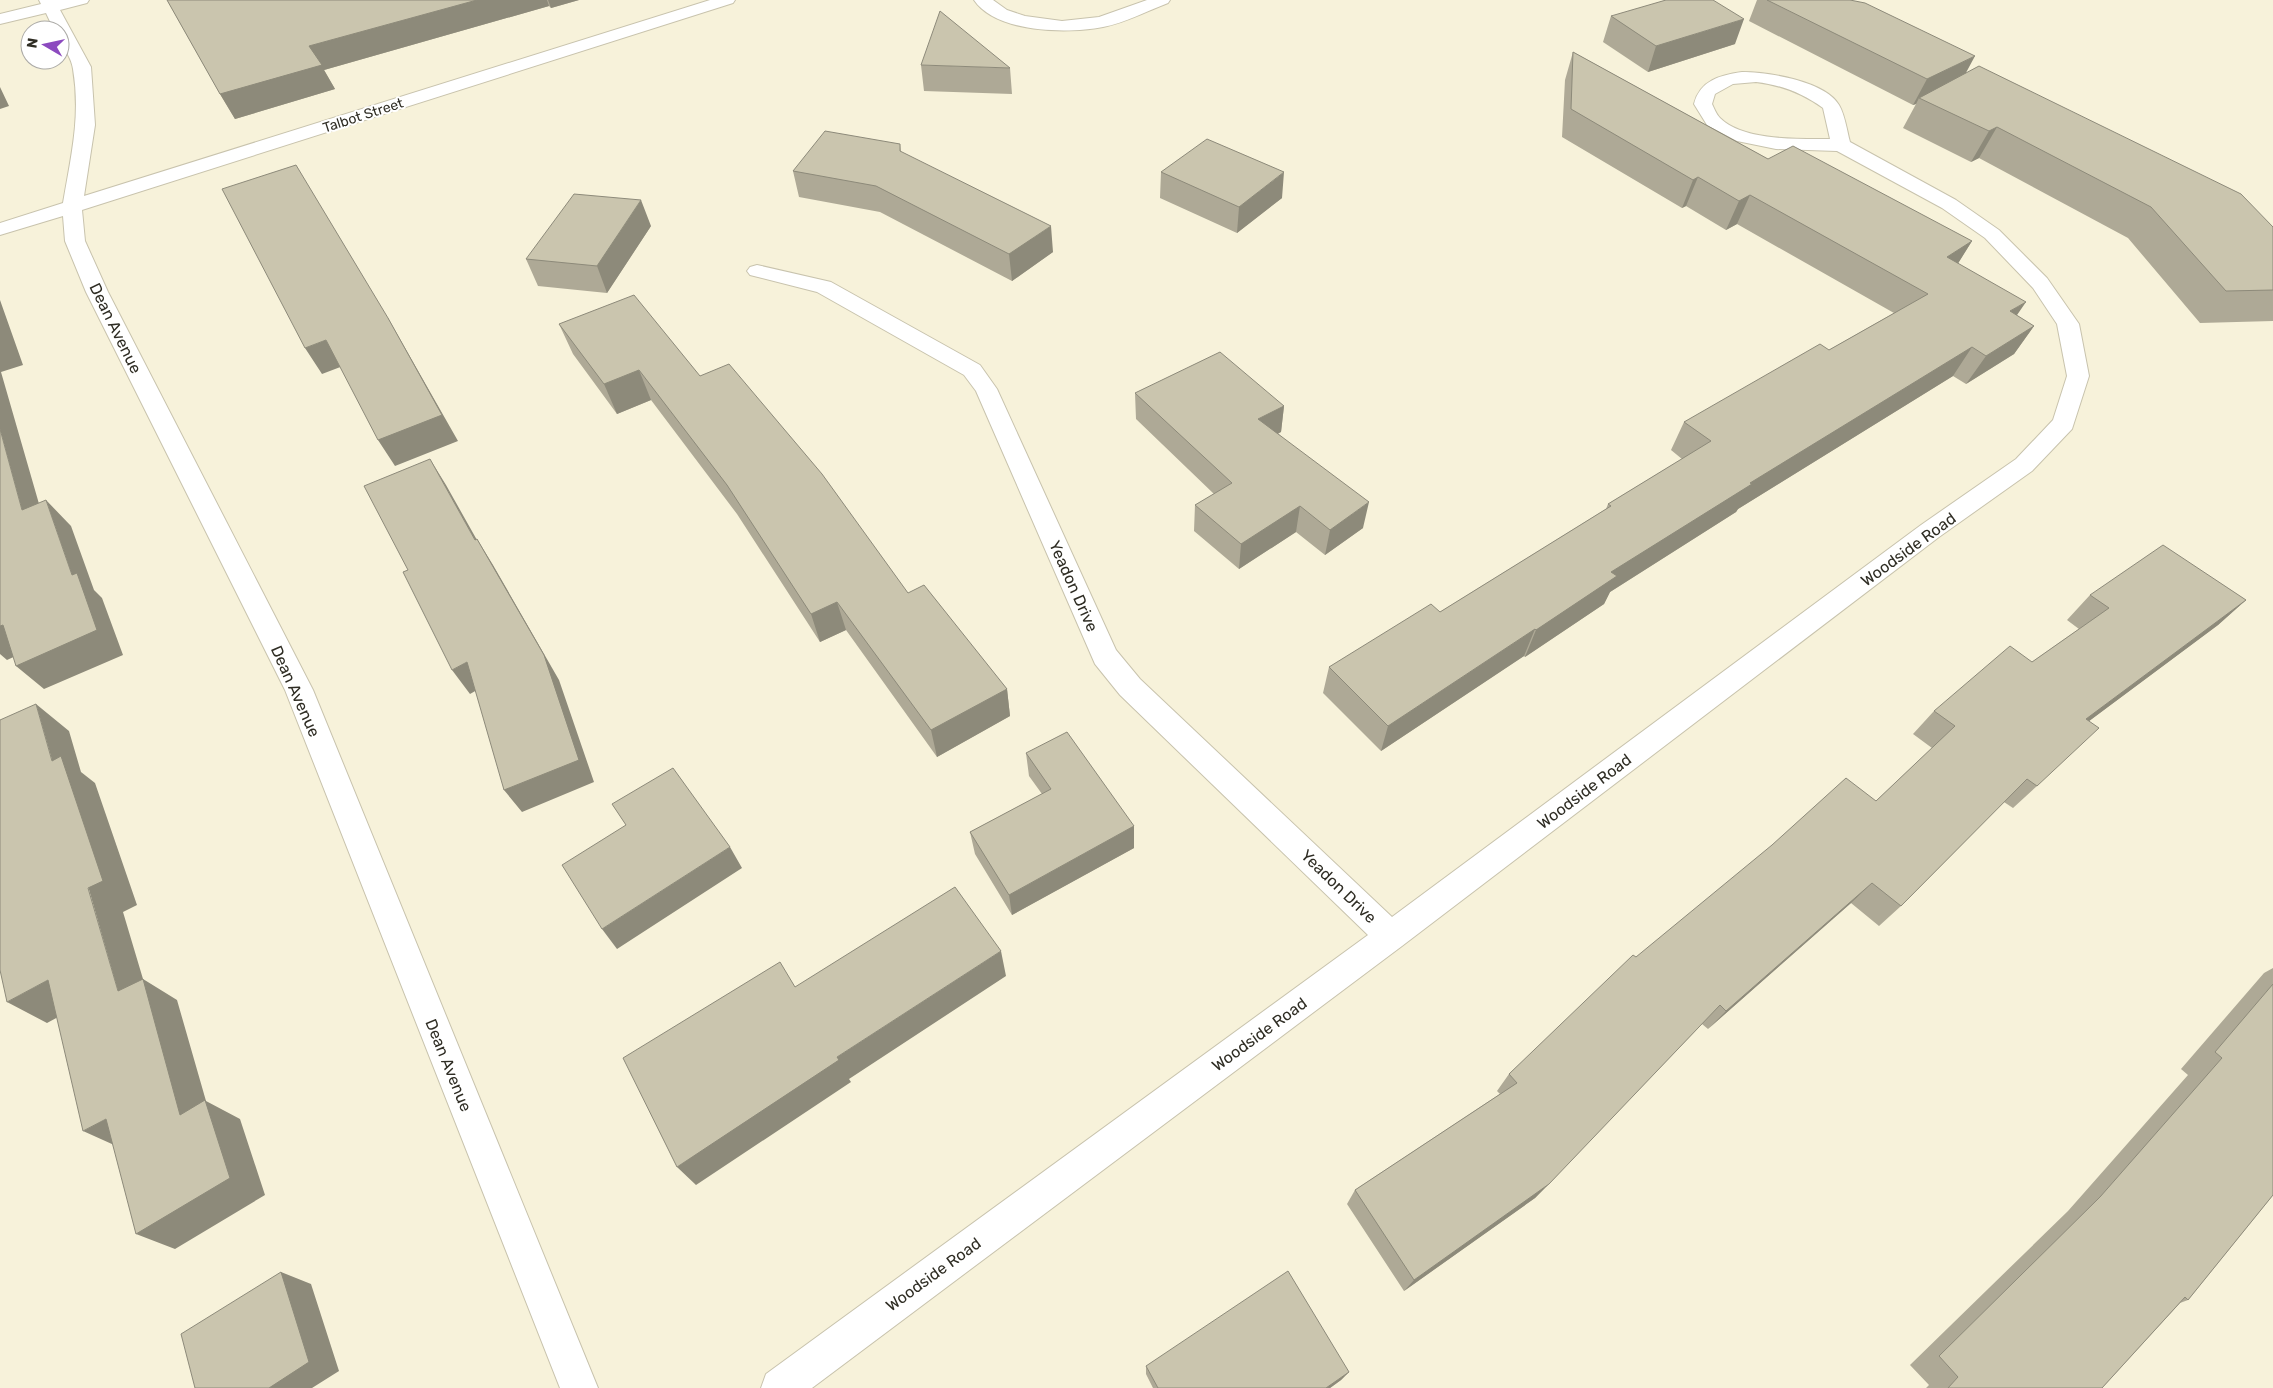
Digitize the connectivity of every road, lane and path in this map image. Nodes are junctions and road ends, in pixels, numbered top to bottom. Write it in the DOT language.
graph roads {
  1 [pos="81,0"];
  2 [pos="727,0"];
  3 [pos="982,0"];
  4 [pos="1162,0"];
  5 [pos="48,3"];
  6 [pos="0,19"];
  7 [pos="1842,145"];
  8 [pos="72,207"];
  9 [pos="0,229"];
  10 [pos="757,271"];
  11 [pos="1391,936"];
  12 [pos="579,1388"];
  13 [pos="780,1388"];
  1 -- 5 [label="street"];
  2 -- 8 [label="street, Talbot Street"];
  3 -- 4 [label="street"];
  5 -- 6 [label="street"];
  5 -- 8 [label="street, Dean Avenue"];
  7 -- 7 [label="street, Woodside Road"];
  7 -- 11 [label="street, Woodside Road"];
  8 -- 9 [label="street, Talbot Street"];
  8 -- 12 [label="street, Dean Avenue"];
  10 -- 11 [label="street, Yeadon Drive"];
  11 -- 13 [label="street, Woodside Road"];
}
